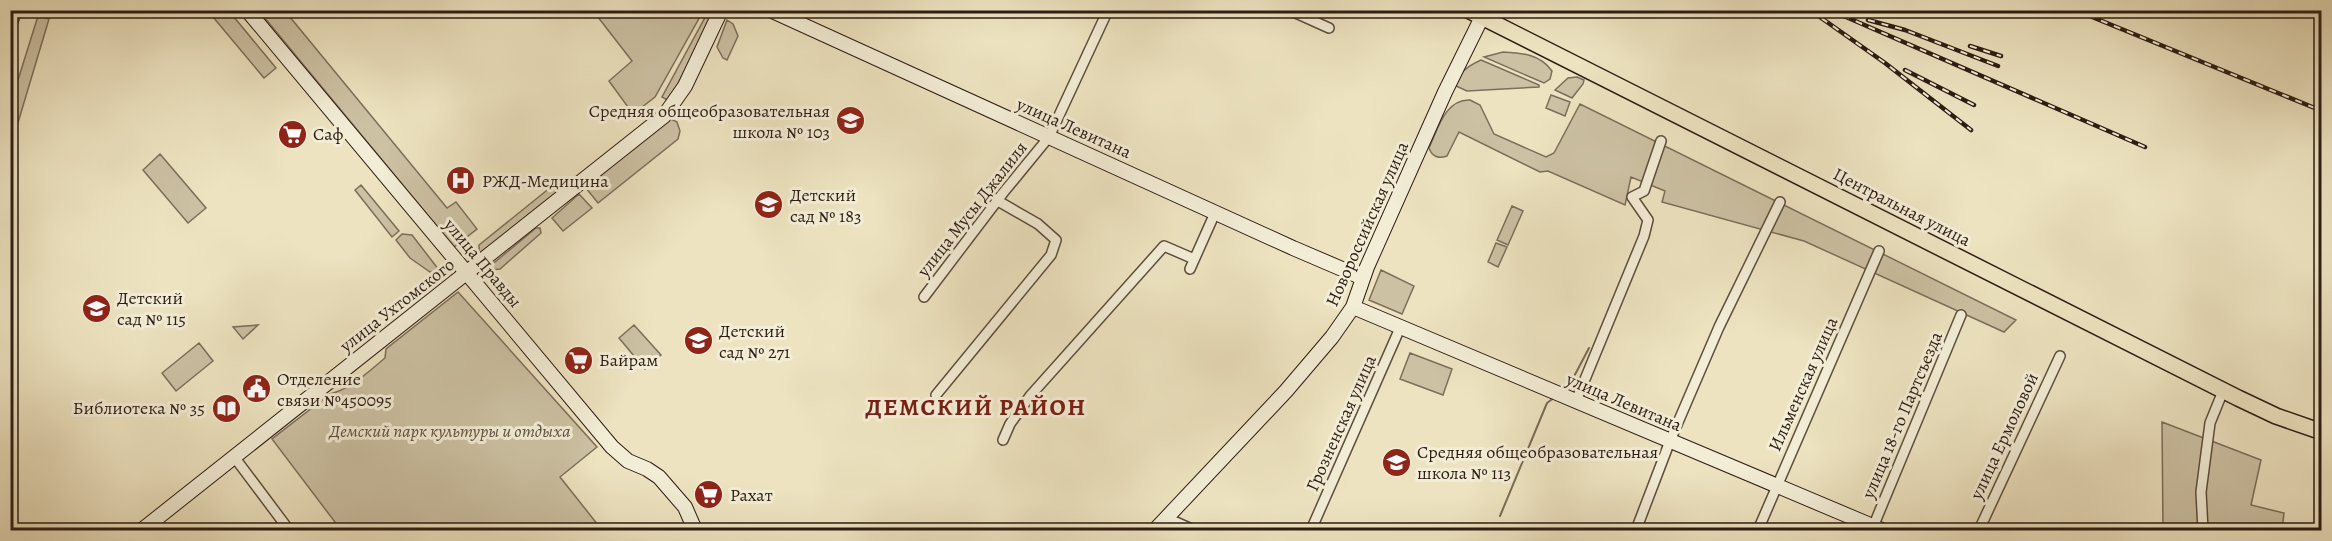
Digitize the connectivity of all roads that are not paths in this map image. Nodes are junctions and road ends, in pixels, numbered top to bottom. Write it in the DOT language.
graph roads {
  1 [pos="17,10"];
  2 [pos="247,10"];
  3 [pos="721,10"];
  4 [pos="770,10"];
  5 [pos="1108,10"];
  6 [pos="1289,10"];
  7 [pos="1475,14"];
  8 [pos="1329,28"];
  9 [pos="10,30"];
  10 [pos="1049,137"];
  11 [pos="1661,141"];
  12 [pos="998,201"];
  13 [pos="1780,202"];
  14 [pos="1215,213"];
  15 [pos="1879,251"];
  16 [pos="1194,259"];
  17 [pos="1190,269"];
  18 [pos="468,273"];
  19 [pos="1363,278"];
  20 [pos="924,297"];
  21 [pos="1353,307"];
  22 [pos="1961,315"];
  23 [pos="1400,328"];
  24 [pos="2060,356"];
  25 [pos="2223,391"];
  26 [pos="936,395"];
  27 [pos="1576,402"];
  28 [pos="2322,432"];
  29 [pos="1003,440"];
  30 [pos="1670,441"];
  31 [pos="235,458"];
  32 [pos="1776,487"];
  33 [pos="1167,518"];
  34 [pos="1878,529"];
  35 [pos="142,531"];
  36 [pos="289,531"];
  37 [pos="695,531"];
  38 [pos="1155,531"];
  39 [pos="1194,531"];
  40 [pos="1311,531"];
  41 [pos="1636,531"];
  42 [pos="1758,531"];
  43 [pos="1979,531"];
  44 [pos="2203,531"];
  1 -- 9 [label="street"];
  2 -- 18 [label="street, улица Правды"];
  3 -- 18 [label="street, улица Ухтомского"];
  4 -- 10 [label="street, улица Левитана"];
  5 -- 10 [label="street, улица Мусы Джалиля"];
  6 -- 8 [label="street"];
  7 -- 19 [label="street, Новороссийская улица"];
  7 -- 25 [label="main road, Центральная улица"];
  10 -- 12 [label="street, улица Мусы Джалиля"];
  10 -- 14 [label="street, улица Левитана"];
  11 -- 27 [label="street"];
  12 -- 20 [label="street, улица Мусы Джалиля"];
  12 -- 26 [label="street"];
  13 -- 30 [label="street"];
  14 -- 16 [label="street"];
  14 -- 19 [label="street, улица Левитана"];
  15 -- 32 [label="street, Ильменская улица"];
  16 -- 17 [label="street"];
  16 -- 29 [label="street"];
  18 -- 31 [label="street, улица Ухтомского"];
  18 -- 37 [label="street, улица Правды"];
  19 -- 21 [label="street, Новороссийская улица"];
  21 -- 23 [label="street, улица Левитана"];
  21 -- 33 [label="street, Новороссийская улица"];
  22 -- 34 [label="street, улица 18-го Партсъезда"];
  23 -- 27 [label="street, улица Левитана"];
  23 -- 40 [label="street, Грозненская улица"];
  24 -- 43 [label="street, улица Ермоловой"];
  25 -- 28 [label="main road, Центральная улица"];
  25 -- 44 [label="street"];
  27 -- 30 [label="street, улица Левитана"];
  30 -- 32 [label="street, улица Левитана"];
  30 -- 41 [label="street"];
  31 -- 35 [label="street, улица Ухтомского"];
  31 -- 36 [label="street"];
  32 -- 34 [label="street, улица Левитана"];
  32 -- 42 [label="street, Ильменская улица"];
  33 -- 38 [label="street, Новороссийская улица"];
  33 -- 39 [label="street"];
}
